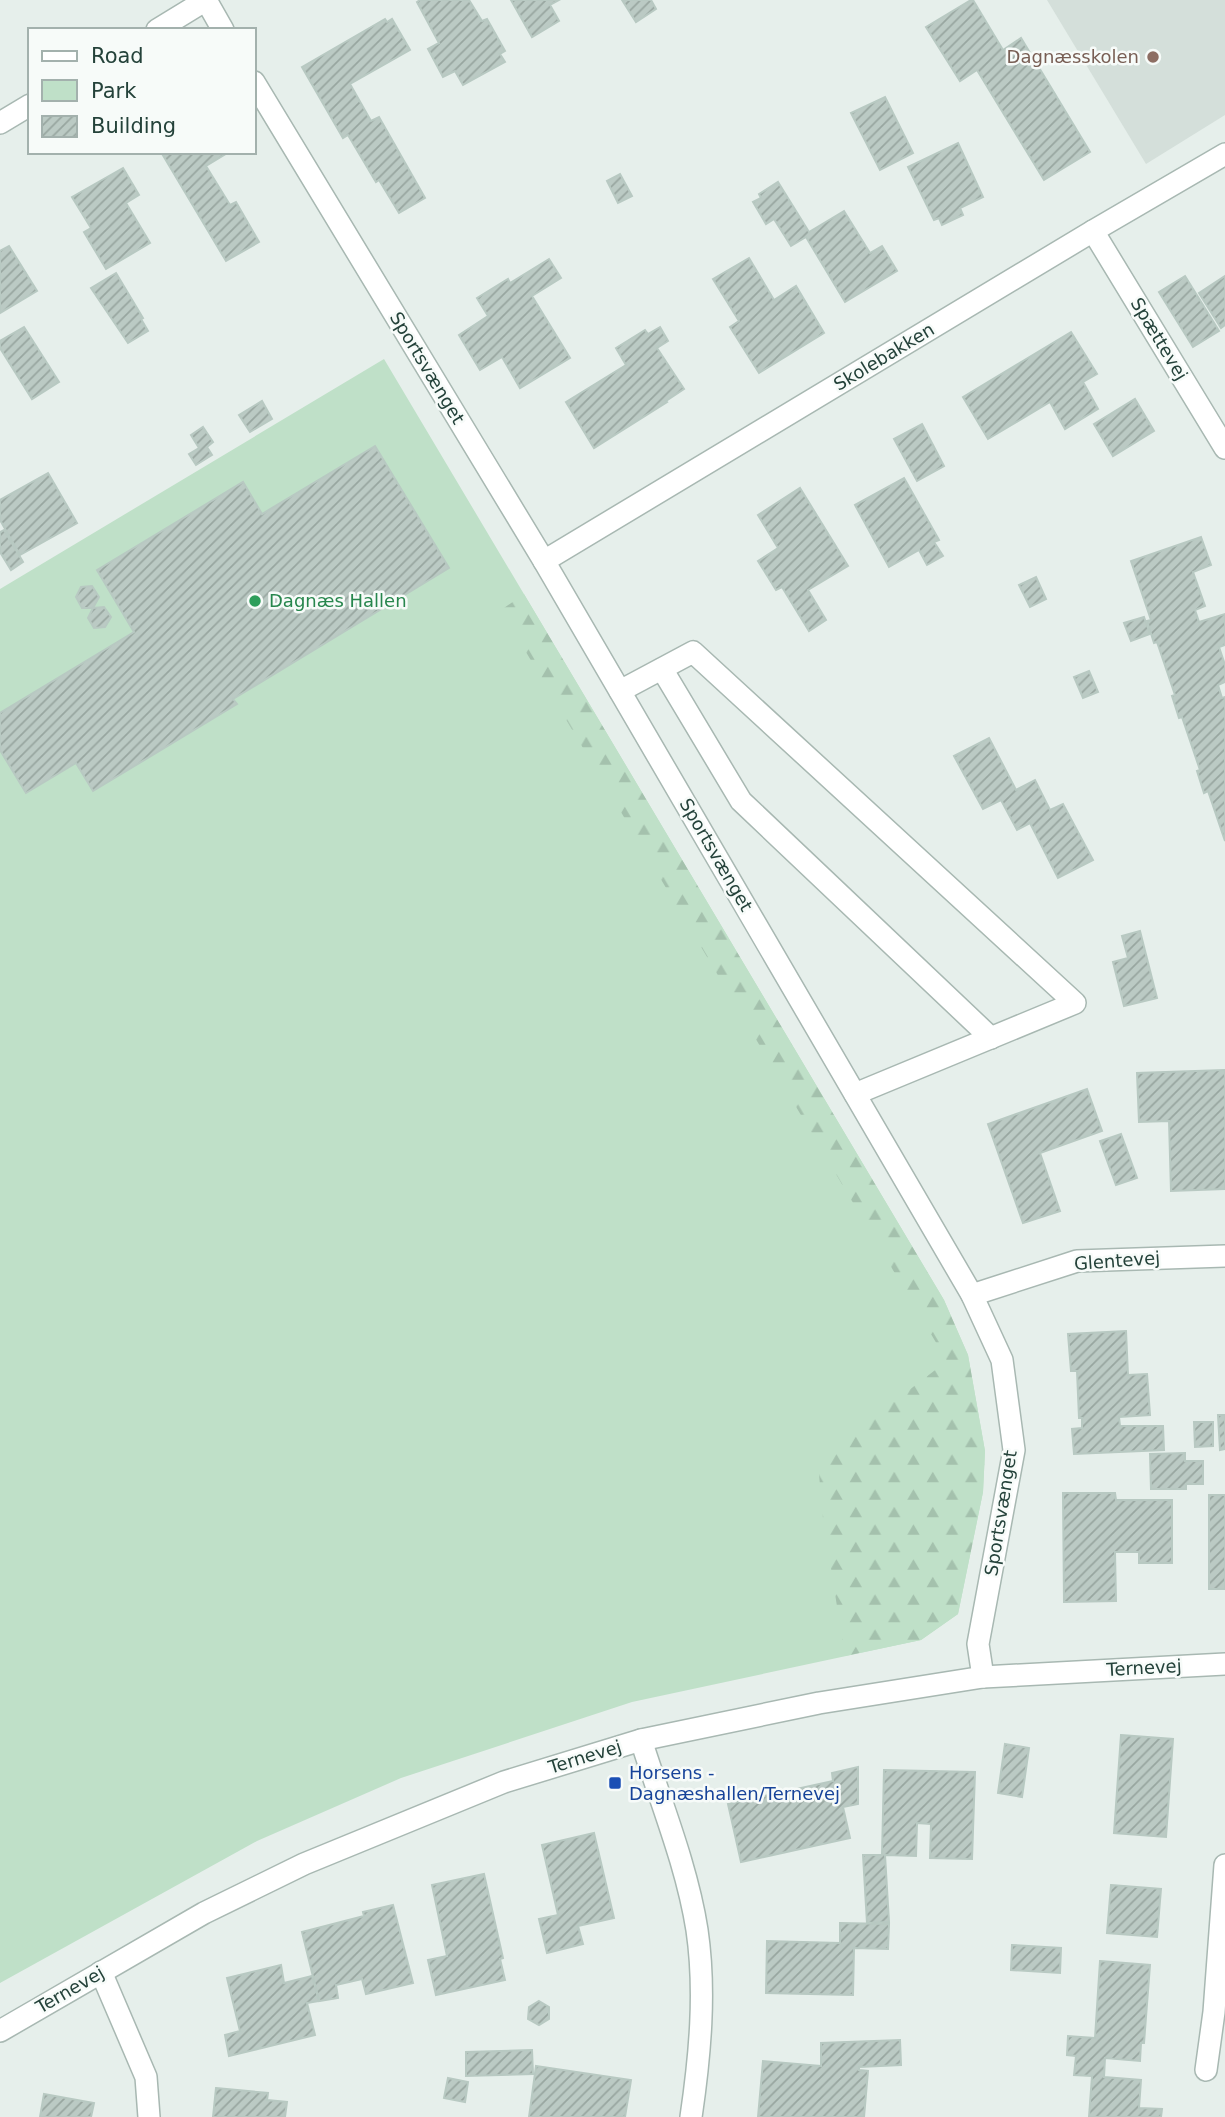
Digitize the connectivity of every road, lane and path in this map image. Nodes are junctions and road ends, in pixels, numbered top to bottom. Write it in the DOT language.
graph roads {
  1 [pos="206,0"];
  2 [pos="159,28"];
  3 [pos="222,28"];
  4 [pos="256,85"];
  5 [pos="28,106"];
  6 [pos="0,123"];
  7 [pos="1225,154"];
  8 [pos="1093,230"];
  9 [pos="1225,448"];
  10 [pos="544,561"];
  11 [pos="662,669"];
  12 [pos="620,691"];
  13 [pos="991,1038"];
  14 [pos="855,1094"];
  15 [pos="1225,1255"];
  16 [pos="972,1295"];
  17 [pos="1225,1664"];
  18 [pos="983,1677"];
  19 [pos="641,1740"];
  20 [pos="1225,1865"];
  21 [pos="101,1972"];
  22 [pos="1219,2013"];
  23 [pos="0,2031"];
  24 [pos="1206,2070"];
  25 [pos="149,2117"];
  26 [pos="691,2117"];
  1 -- 2 [label="street"];
  1 -- 3 [label="street"];
  4 -- 10 [label="street, Sportsvænget"];
  5 -- 6 [label="street"];
  7 -- 8 [label="street, Skolebakken"];
  8 -- 9 [label="street, Spættevej"];
  8 -- 10 [label="street, Skolebakken"];
  10 -- 12 [label="street, Sportsvænget"];
  11 -- 12 [label="street"];
  11 -- 13 [label="street"];
  11 -- 13 [label="street"];
  12 -- 14 [label="street, Sportsvænget"];
  13 -- 14 [label="street"];
  14 -- 16 [label="street, Sportsvænget"];
  15 -- 16 [label="street, Glentevej"];
  16 -- 18 [label="street, Sportsvænget"];
  17 -- 18 [label="street, Ternevej"];
  18 -- 19 [label="street, Ternevej"];
  19 -- 21 [label="street, Ternevej"];
  19 -- 26 [label="street"];
  20 -- 22 [label="street"];
  21 -- 23 [label="street, Ternevej"];
  21 -- 25 [label="street"];
  22 -- 24 [label="street"];
}
